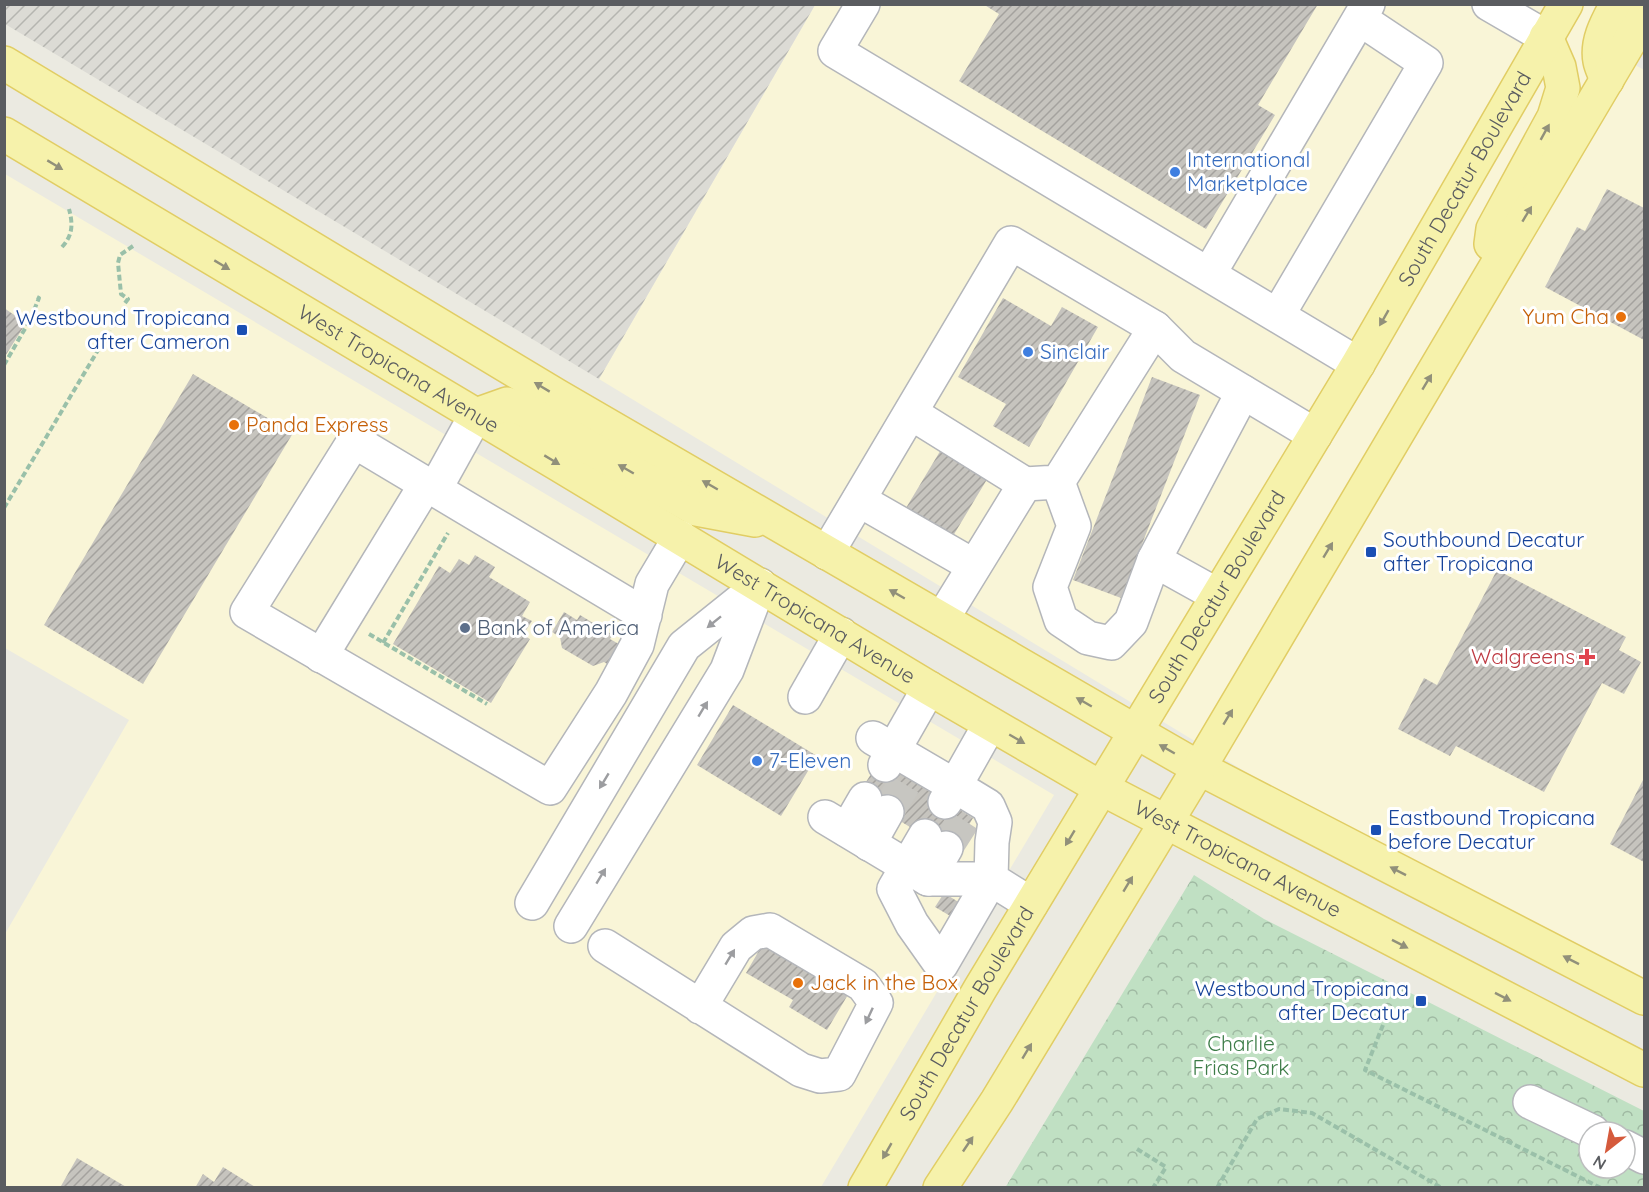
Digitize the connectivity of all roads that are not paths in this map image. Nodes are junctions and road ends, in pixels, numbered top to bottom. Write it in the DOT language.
graph roads {
  1 [pos="863,4"];
  2 [pos="1490,4"];
  3 [pos="1566,4"];
  4 [pos="1617,4"];
  5 [pos="1364,12"];
  6 [pos="1644,17"];
  7 [pos="1546,37"];
  8 [pos="4,63"];
  9 [pos="1607,80"];
  10 [pos="4,134"];
  11 [pos="1209,274"];
  12 [pos="1487,282"];
  13 [pos="1278,315"];
  14 [pos="1155,328"];
  15 [pos="1358,364"];
  16 [pos="1243,392"];
  17 [pos="911,413"];
  18 [pos="476,416"];
  19 [pos="1315,435"];
  20 [pos="1058,482"];
  21 [pos="1025,483"];
  22 [pos="431,487"];
  23 [pos="859,500"];
  24 [pos="777,524"];
  25 [pos="680,537"];
  26 [pos="827,553"];
  27 [pos="1154,560"];
  28 [pos="974,566"];
  29 [pos="759,585"];
  30 [pos="1217,595"];
  31 [pos="645,615"];
  32 [pos="942,619"];
  33 [pos="841,633"];
  34 [pos="321,656"];
  35 [pos="929,688"];
  36 [pos="805,697"];
  37 [pos="990,724"];
  38 [pos="1134,731"];
  39 [pos="1199,768"];
  40 [pos="1101,788"];
  41 [pos="961,800"];
  42 [pos="876,806"];
  43 [pos="1165,823"];
  44 [pos="936,842"];
  45 [pos="917,873"];
  46 [pos="991,879"];
  47 [pos="532,903"];
  48 [pos="1031,904"];
  49 [pos="571,926"];
  50 [pos="604,946"];
  51 [pos="1644,998"];
  52 [pos="700,1007"];
  53 [pos="1644,1070"];
  54 [pos="1530,1102"];
  55 [pos="1577,1124"];
  56 [pos="865,1188"];
  57 [pos="939,1188"];
  1 -- 11 [label="street"];
  2 -- 7 [label="street"];
  3 -- 7 [label="main road, South Decatur Boulevard"];
  4 -- 9 [label="main road"];
  5 -- 11 [label="street"];
  5 -- 13 [label="street"];
  6 -- 9 [label="main road"];
  12 -- 7 [label="main road, one-way"];
  7 -- 15 [label="main road, South Decatur Boulevard, one-way"];
  24 -- 8 [label="main road, one-way"];
  12 -- 9 [label="main road, one-way"];
  10 -- 18 [label="main road, West Tropicana Avenue, one-way"];
  11 -- 13 [label="street"];
  39 -- 12 [label="main road, one-way"];
  13 -- 15 [label="street"];
  14 -- 16 [label="street"];
  14 -- 17 [label="street"];
  14 -- 20 [label="street"];
  15 -- 19 [label="main road, South Decatur Boulevard"];
  16 -- 19 [label="street"];
  16 -- 27 [label="street"];
  17 -- 21 [label="street"];
  17 -- 23 [label="street"];
  18 -- 22 [label="street"];
  24 -- 18 [label="main road, one-way"];
  18 -- 25 [label="main road, West Tropicana Avenue, one-way"];
  19 -- 30 [label="main road, South Decatur Boulevard"];
  20 -- 21 [label="street"];
  20 -- 27 [label="street"];
  21 -- 28 [label="street"];
  22 -- 31 [label="street"];
  22 -- 34 [label="street"];
  22 -- 34 [label="street"];
  23 -- 26 [label="street"];
  23 -- 28 [label="street"];
  24 -- 26 [label="main road"];
  25 -- 29 [label="main road, West Tropicana Avenue"];
  25 -- 31 [label="street"];
  32 -- 26 [label="main road, one-way"];
  27 -- 30 [label="street"];
  28 -- 32 [label="street"];
  29 -- 33 [label="main road, West Tropicana Avenue"];
  29 -- 47 [label="street, one-way"];
  49 -- 29 [label="street, one-way"];
  30 -- 38 [label="main road, South Decatur Boulevard"];
  31 -- 34 [label="street"];
  38 -- 32 [label="main road, one-way"];
  33 -- 35 [label="main road, West Tropicana Avenue"];
  33 -- 36 [label="street"];
  35 -- 37 [label="main road, West Tropicana Avenue"];
  35 -- 41 [label="street"];
  37 -- 40 [label="main road, West Tropicana Avenue, one-way"];
  37 -- 41 [label="street"];
  39 -- 38 [label="main road, one-way"];
  38 -- 40 [label="main road, South Decatur Boulevard"];
  39 -- 43 [label="main road"];
  51 -- 39 [label="main road, one-way"];
  40 -- 43 [label="main road, West Tropicana Avenue"];
  40 -- 48 [label="main road, South Decatur Boulevard, one-way"];
  41 -- 46 [label="street"];
  42 -- 45 [label="street"];
  43 -- 53 [label="main road, West Tropicana Avenue, one-way"];
  57 -- 43 [label="main road, one-way"];
  44 -- 45 [label="street"];
  45 -- 46 [label="street"];
  45 -- 46 [label="street"];
  46 -- 48 [label="street"];
  48 -- 56 [label="main road, South Decatur Boulevard, one-way"];
  50 -- 52 [label="street"];
  52 -- 52 [label="street, one-way"];
  54 -- 55 [label="street"];
}
